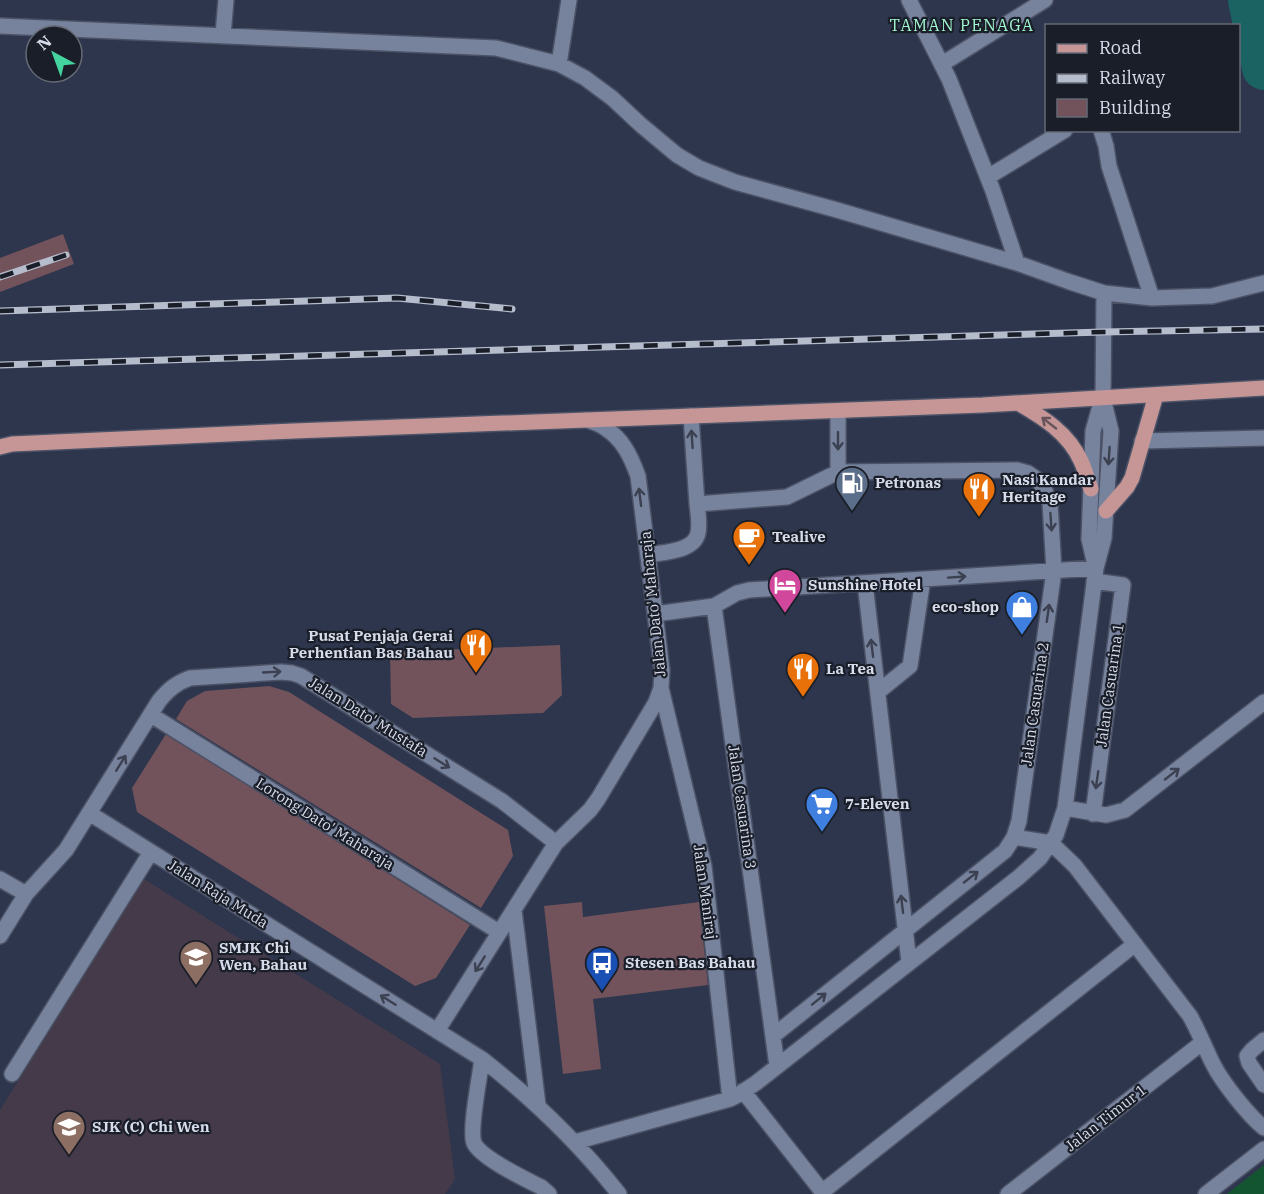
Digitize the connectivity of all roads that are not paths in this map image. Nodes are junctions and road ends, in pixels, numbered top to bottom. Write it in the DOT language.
graph roads {
  1 [pos="226,0"];
  2 [pos="568,0"];
  3 [pos="909,0"];
  4 [pos="1045,0"];
  5 [pos="0,26"];
  6 [pos="223,35"];
  7 [pos="559,64"];
  8 [pos="942,64"];
  9 [pos="1062,132"];
  10 [pos="1102,132"];
  11 [pos="988,177"];
  12 [pos="1017,263"];
  13 [pos="1264,283"];
  14 [pos="1104,292"];
  15 [pos="1152,298"];
  16 [pos="1264,388"];
  17 [pos="1156,395"];
  18 [pos="1103,398"];
  19 [pos="1018,403"];
  20 [pos="838,411"];
  21 [pos="691,416"];
  22 [pos="587,420"];
  23 [pos="1264,438"];
  24 [pos="1142,441"];
  25 [pos="0,447"];
  26 [pos="838,472"];
  27 [pos="1091,489"];
  28 [pos="697,504"];
  29 [pos="1106,511"];
  30 [pos="648,555"];
  31 [pos="1054,571"];
  32 [pos="1095,574"];
  33 [pos="923,579"];
  34 [pos="865,583"];
  35 [pos="714,606"];
  36 [pos="655,614"];
  37 [pos="661,688"];
  38 [pos="878,692"];
  39 [pos="1264,702"];
  40 [pos="151,715"];
  41 [pos="1065,808"];
  42 [pos="89,813"];
  43 [pos="1093,814"];
  44 [pos="1014,837"];
  45 [pos="556,843"];
  46 [pos="1051,843"];
  47 [pos="151,852"];
  48 [pos="0,879"];
  49 [pos="26,894"];
  50 [pos="514,910"];
  51 [pos="905,930"];
  52 [pos="500,932"];
  53 [pos="0,936"];
  54 [pos="1135,944"];
  55 [pos="909,962"];
  56 [pos="437,1031"];
  57 [pos="773,1036"];
  58 [pos="1264,1040"];
  59 [pos="1203,1042"];
  60 [pos="482,1059"];
  61 [pos="777,1066"];
  62 [pos="11,1073"];
  63 [pos="1264,1085"];
  64 [pos="736,1095"];
  65 [pos="538,1105"];
  66 [pos="1264,1128"];
  67 [pos="575,1142"];
  68 [pos="1264,1149"];
  69 [pos="823,1193"];
  70 [pos="549,1194"];
  71 [pos="619,1194"];
  72 [pos="1008,1194"];
  73 [pos="1206,1194"];
  1 -- 6 [label="street"];
  2 -- 7 [label="street"];
  3 -- 8 [label="street"];
  4 -- 8 [label="street"];
  5 -- 6 [label="street"];
  6 -- 7 [label="street"];
  7 -- 12 [label="street"];
  8 -- 11 [label="street"];
  9 -- 11 [label="street"];
  10 -- 15 [label="street"];
  11 -- 12 [label="street"];
  12 -- 14 [label="street"];
  13 -- 15 [label="street"];
  14 -- 15 [label="street"];
  14 -- 18 [label="street"];
  16 -- 17 [label="main road"];
  17 -- 18 [label="main road"];
  17 -- 24 [label="main road"];
  18 -- 19 [label="main road"];
  18 -- 27 [label="street"];
  18 -- 29 [label="street, one-way"];
  19 -- 20 [label="main road"];
  27 -- 19 [label="main road, one-way"];
  20 -- 21 [label="main road"];
  20 -- 26 [label="street, one-way"];
  21 -- 22 [label="main road"];
  28 -- 21 [label="street, one-way"];
  22 -- 25 [label="main road"];
  30 -- 22 [label="street, Jalan Dato' Maharaja, one-way"];
  23 -- 24 [label="street"];
  24 -- 29 [label="main road"];
  26 -- 28 [label="street"];
  26 -- 31 [label="street, Jalan Casuarina 2, one-way"];
  27 -- 32 [label="street"];
  28 -- 30 [label="street"];
  29 -- 32 [label="street"];
  30 -- 36 [label="street, Jalan Dato' Maharaja"];
  31 -- 32 [label="street"];
  33 -- 31 [label="street, one-way"];
  44 -- 31 [label="street, Jalan Casuarina 2, one-way"];
  32 -- 41 [label="street"];
  32 -- 43 [label="street, Jalan Casuarina 1, one-way"];
  33 -- 34 [label="street"];
  33 -- 38 [label="street"];
  34 -- 35 [label="street"];
  38 -- 34 [label="street, one-way"];
  35 -- 36 [label="street"];
  35 -- 57 [label="street, Jalan Casuarina 3"];
  36 -- 37 [label="street, Jalan Dato' Maharaja"];
  37 -- 45 [label="street, Jalan Dato' Maharaja"];
  37 -- 64 [label="street, Jalan Maniraj"];
  51 -- 38 [label="street, one-way"];
  43 -- 39 [label="street, one-way"];
  42 -- 40 [label="street, Jalan Dato' Mustafa, one-way"];
  40 -- 45 [label="street, Jalan Dato' Mustafa, one-way"];
  40 -- 52 [label="street, Lorong Dato' Maharaja"];
  41 -- 43 [label="street"];
  41 -- 46 [label="street"];
  42 -- 47 [label="street, Jalan Raja Muda"];
  42 -- 49 [label="street, Jalan Dato' Mustafa"];
  44 -- 46 [label="street"];
  51 -- 44 [label="street, one-way"];
  45 -- 50 [label="street, Jalan Dato' Maharaja"];
  46 -- 54 [label="street"];
  46 -- 55 [label="street"];
  56 -- 47 [label="street, Jalan Raja Muda, one-way"];
  47 -- 62 [label="street"];
  48 -- 49 [label="street"];
  49 -- 53 [label="street, Jalan Dato' Mustafa"];
  50 -- 52 [label="street, Jalan Dato' Maharaja"];
  50 -- 65 [label="street"];
  51 -- 55 [label="street"];
  57 -- 51 [label="street, one-way"];
  52 -- 56 [label="street, Jalan Dato' Maharaja, one-way"];
  54 -- 59 [label="street"];
  54 -- 69 [label="street"];
  55 -- 61 [label="street"];
  56 -- 60 [label="street, Jalan Raja Muda"];
  57 -- 61 [label="street, Jalan Casuarina 3"];
  58 -- 63 [label="street"];
  59 -- 66 [label="street"];
  59 -- 72 [label="street, Jalan Timur 1"];
  60 -- 65 [label="street, Jalan Raja Muda"];
  60 -- 70 [label="street"];
  61 -- 64 [label="street"];
  64 -- 67 [label="street"];
  64 -- 69 [label="street"];
  65 -- 67 [label="street, Jalan Raja Muda"];
  67 -- 71 [label="street, Jalan Raja Muda"];
  68 -- 73 [label="street"];
}
